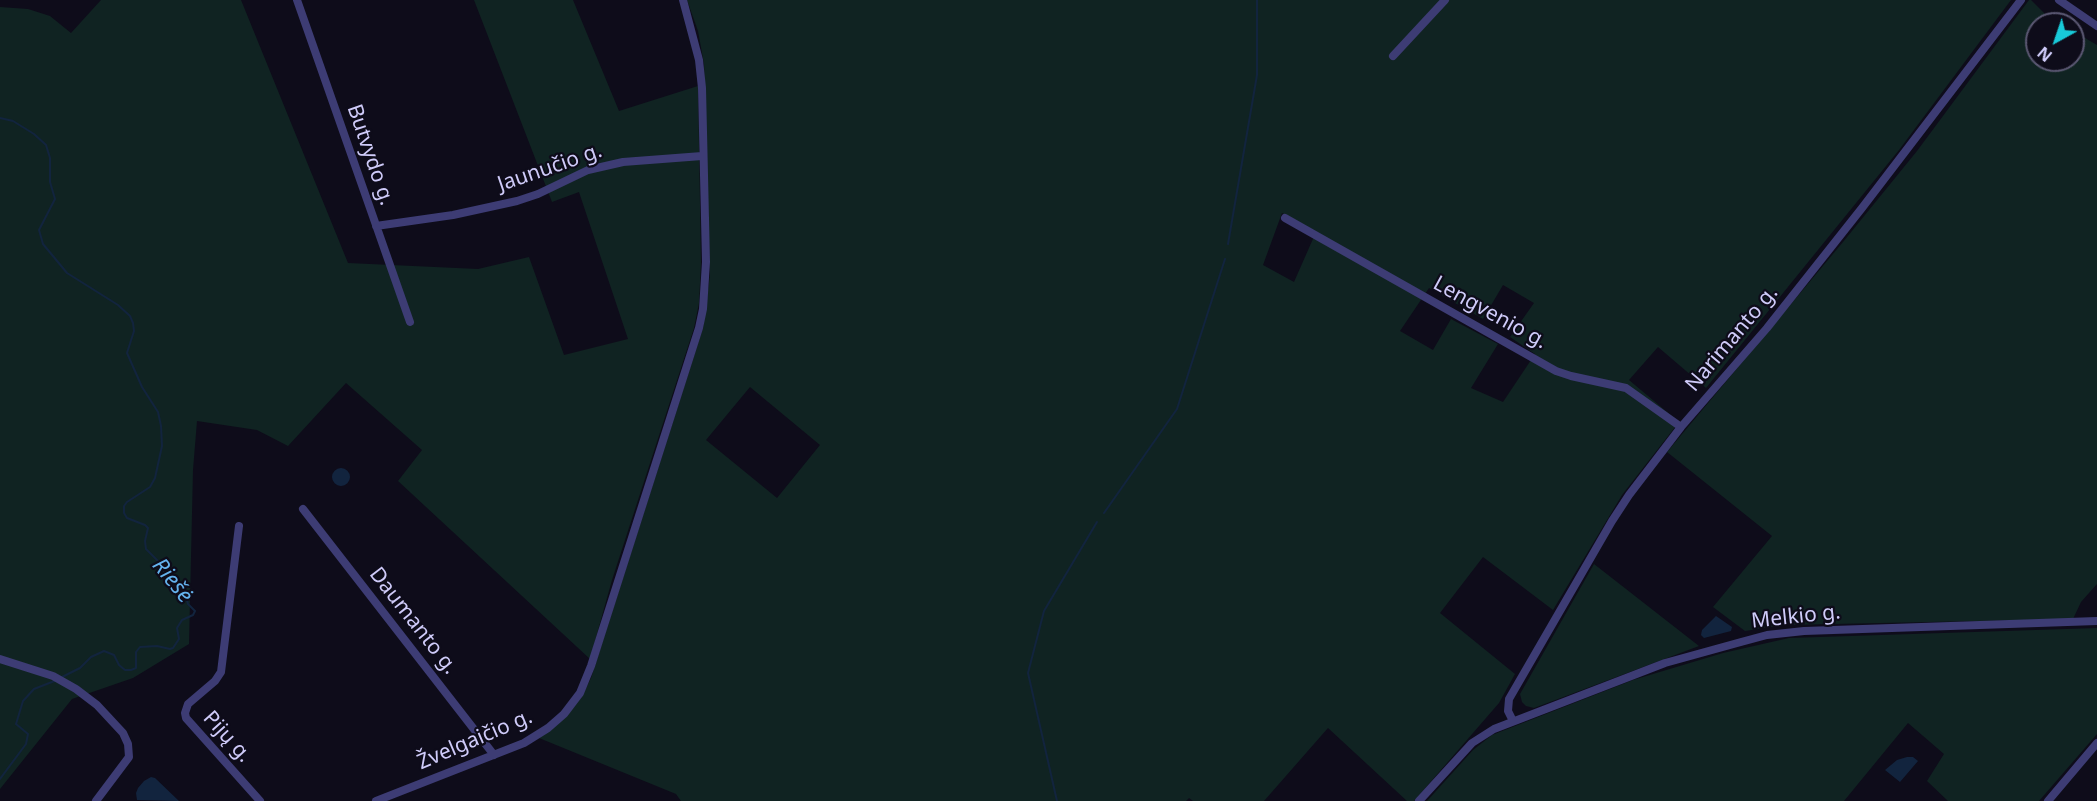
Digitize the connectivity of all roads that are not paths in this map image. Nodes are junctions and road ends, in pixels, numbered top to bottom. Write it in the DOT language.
graph roads {
  1 [pos="297,0"];
  2 [pos="683,0"];
  3 [pos="1445,0"];
  4 [pos="2021,0"];
  5 [pos="2060,0"];
  6 [pos="2097,26"];
  7 [pos="1393,56"];
  8 [pos="702,156"];
  9 [pos="1285,219"];
  10 [pos="376,226"];
  11 [pos="410,322"];
  12 [pos="1681,427"];
  13 [pos="303,510"];
  14 [pos="239,526"];
  15 [pos="2097,621"];
  16 [pos="0,659"];
  17 [pos="1513,721"];
  18 [pos="2097,743"];
  19 [pos="494,755"];
  20 [pos="96,801"];
  21 [pos="260,801"];
  22 [pos="376,801"];
  23 [pos="1419,801"];
  24 [pos="2048,801"];
  1 -- 10 [label="street, Butvydo g."];
  2 -- 8 [label="street, Žvelgaičio g."];
  3 -- 7 [label="street"];
  4 -- 12 [label="street, Narimanto g."];
  5 -- 6 [label="street"];
  8 -- 10 [label="street, Jaunučio g."];
  8 -- 19 [label="street, Žvelgaičio g."];
  9 -- 12 [label="street, Lengvenio g."];
  10 -- 11 [label="street, Butvydo g."];
  12 -- 17 [label="street, Narimanto g."];
  13 -- 19 [label="street, Daumanto g."];
  14 -- 21 [label="street, Pijų g."];
  15 -- 17 [label="street, Melkio g."];
  16 -- 20 [label="street"];
  17 -- 23 [label="street, Melkio g."];
  18 -- 24 [label="street"];
  19 -- 22 [label="street, Žvelgaičio g."];
}
